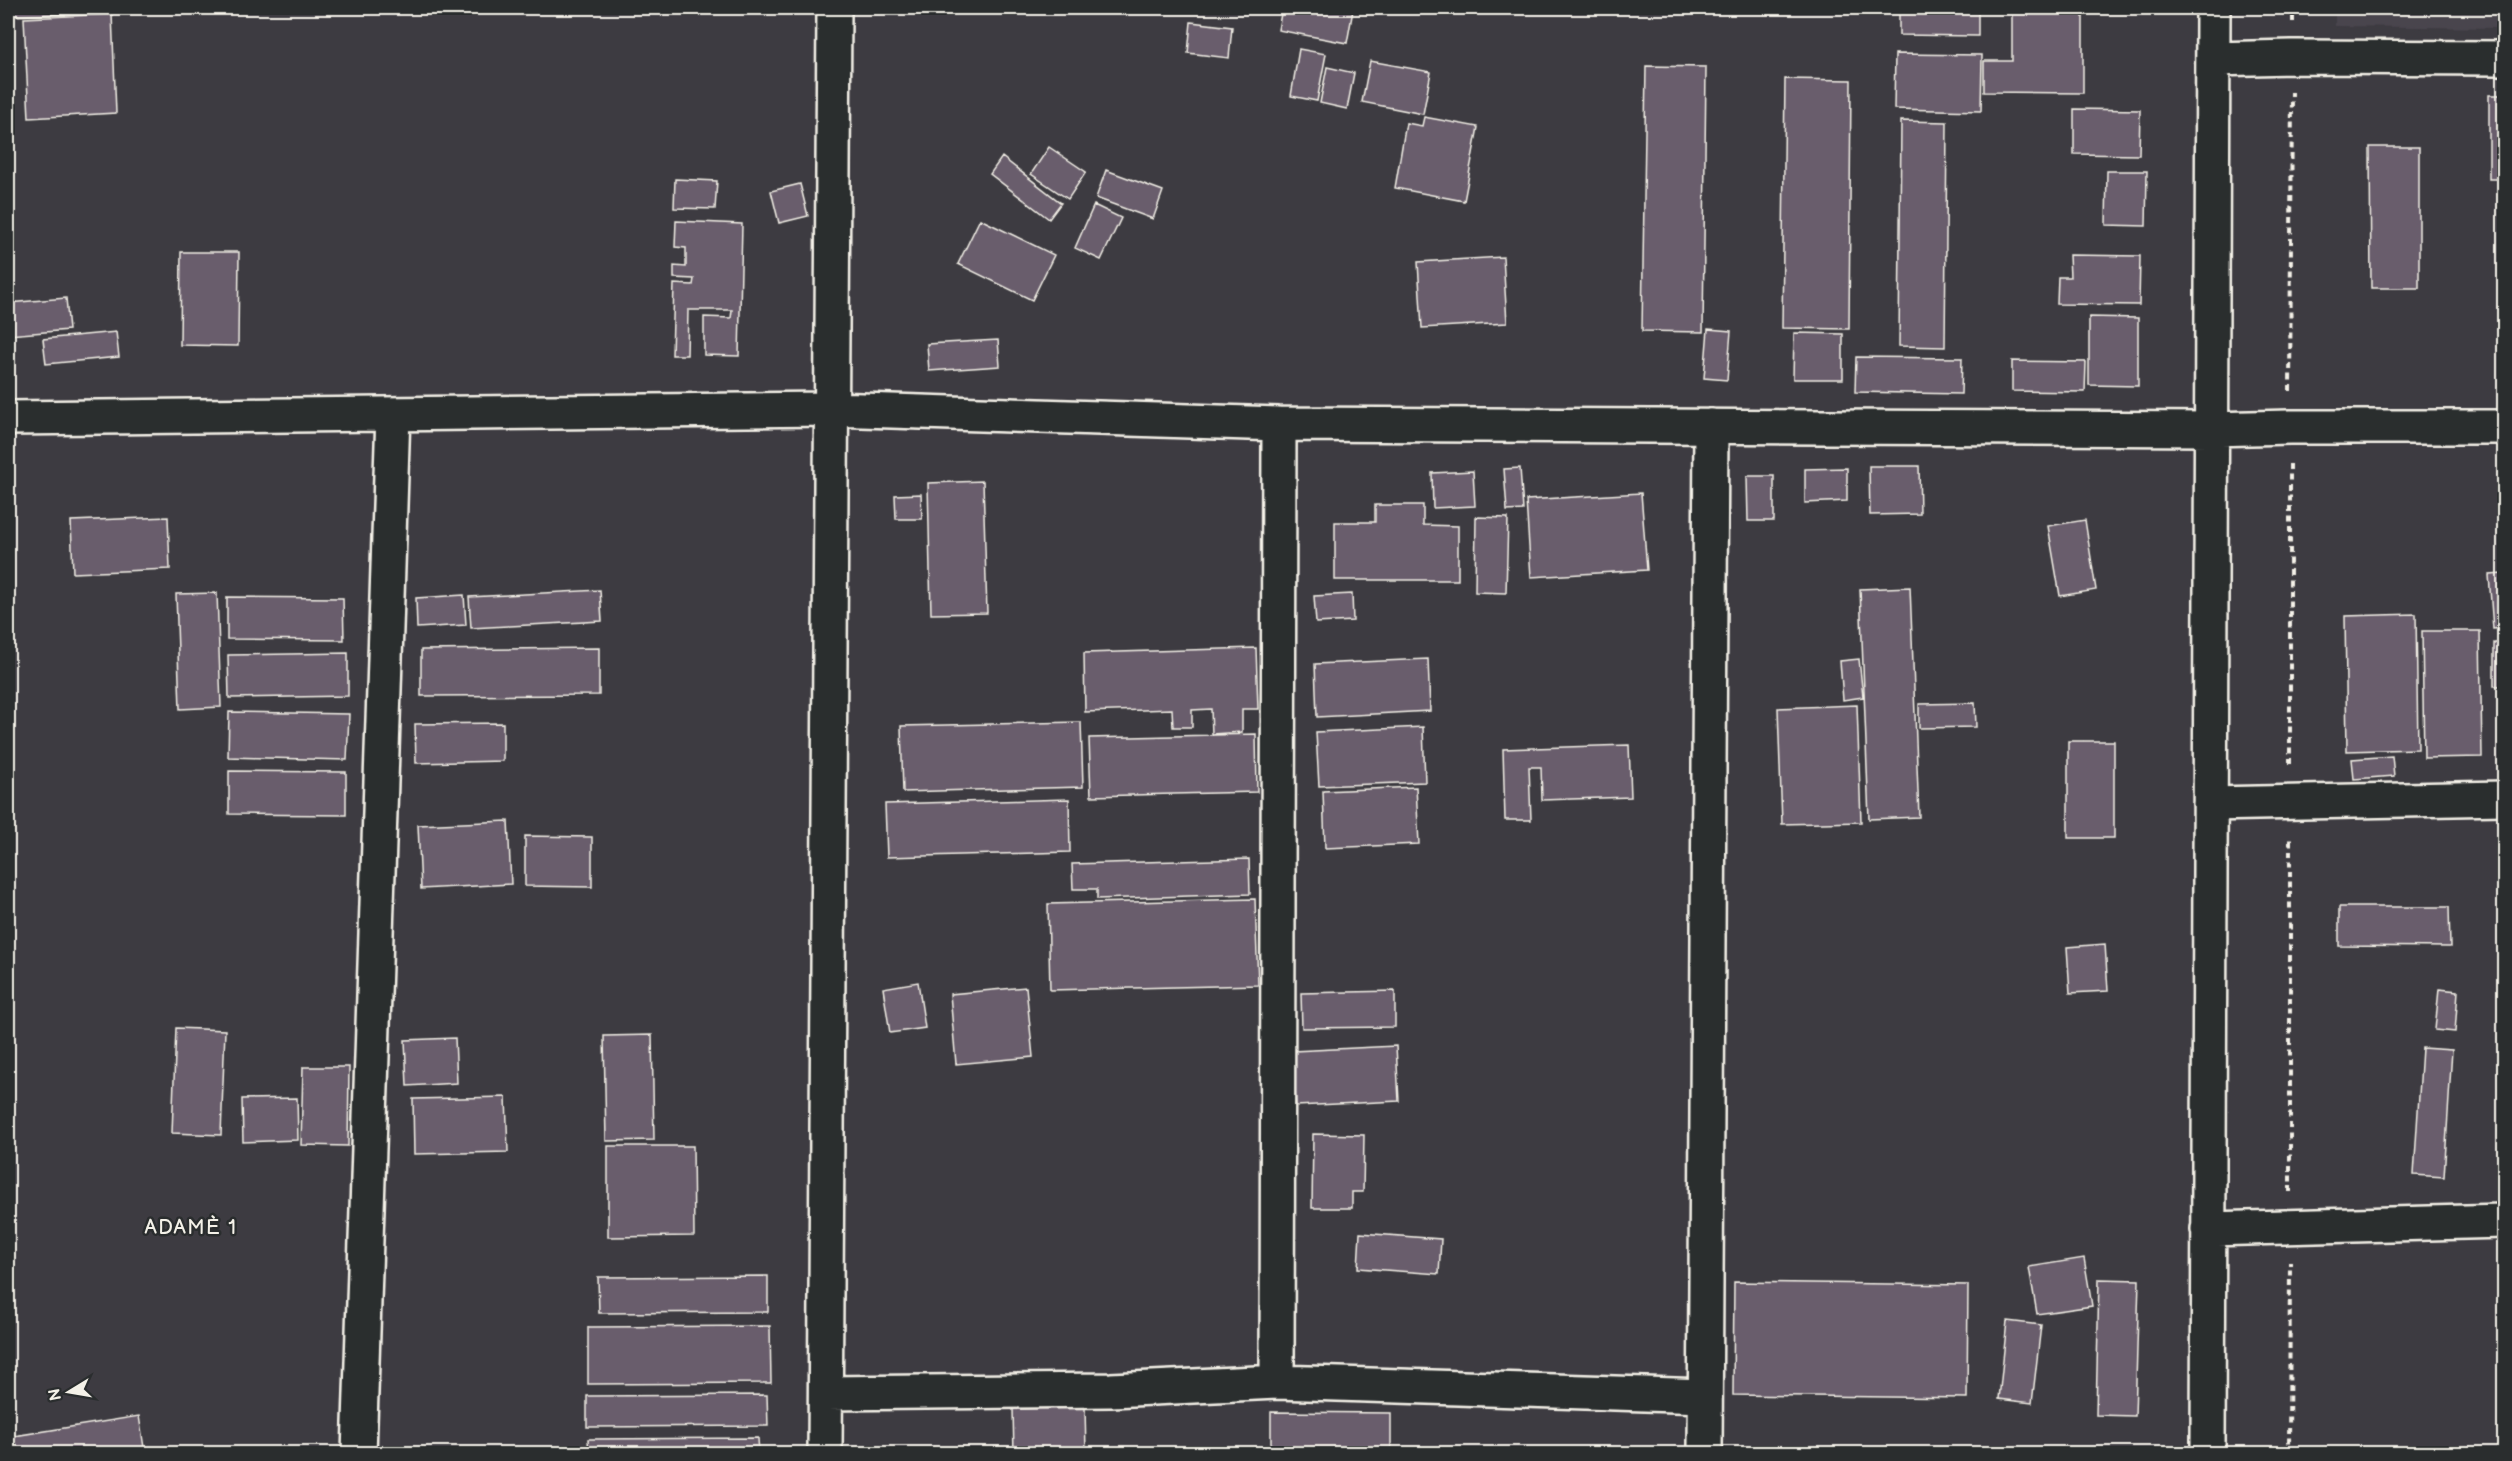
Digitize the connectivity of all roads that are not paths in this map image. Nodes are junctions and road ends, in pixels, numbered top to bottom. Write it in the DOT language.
graph roads {
  1 [pos="834,8"];
  2 [pos="2213,8"];
  3 [pos="2505,58"];
  4 [pos="2213,59"];
  5 [pos="832,409"];
  6 [pos="393,414"];
  7 [pos="8,418"];
  8 [pos="1279,424"];
  9 [pos="1711,426"];
  10 [pos="2505,427"];
  11 [pos="2211,429"];
  12 [pos="2505,798"];
  13 [pos="2210,804"];
  14 [pos="2505,1221"];
  15 [pos="2208,1228"];
  16 [pos="1277,1382"];
  17 [pos="826,1393"];
  18 [pos="1705,1396"];
  19 [pos="359,1454"];
  20 [pos="825,1454"];
  21 [pos="1705,1454"];
  22 [pos="2208,1454"];
  1 -- 5 [label="street"];
  2 -- 4 [label="street"];
  3 -- 4 [label="street"];
  4 -- 11 [label="street"];
  5 -- 6 [label="street"];
  5 -- 8 [label="street"];
  5 -- 17 [label="street"];
  6 -- 7 [label="street"];
  6 -- 19 [label="street"];
  8 -- 9 [label="street"];
  8 -- 16 [label="street"];
  9 -- 11 [label="street"];
  9 -- 18 [label="street"];
  10 -- 11 [label="street"];
  11 -- 13 [label="street"];
  12 -- 13 [label="street"];
  13 -- 15 [label="street"];
  14 -- 15 [label="street"];
  15 -- 22 [label="street"];
  16 -- 17 [label="street"];
  16 -- 18 [label="street"];
  17 -- 20 [label="street"];
  18 -- 21 [label="street"];
}
